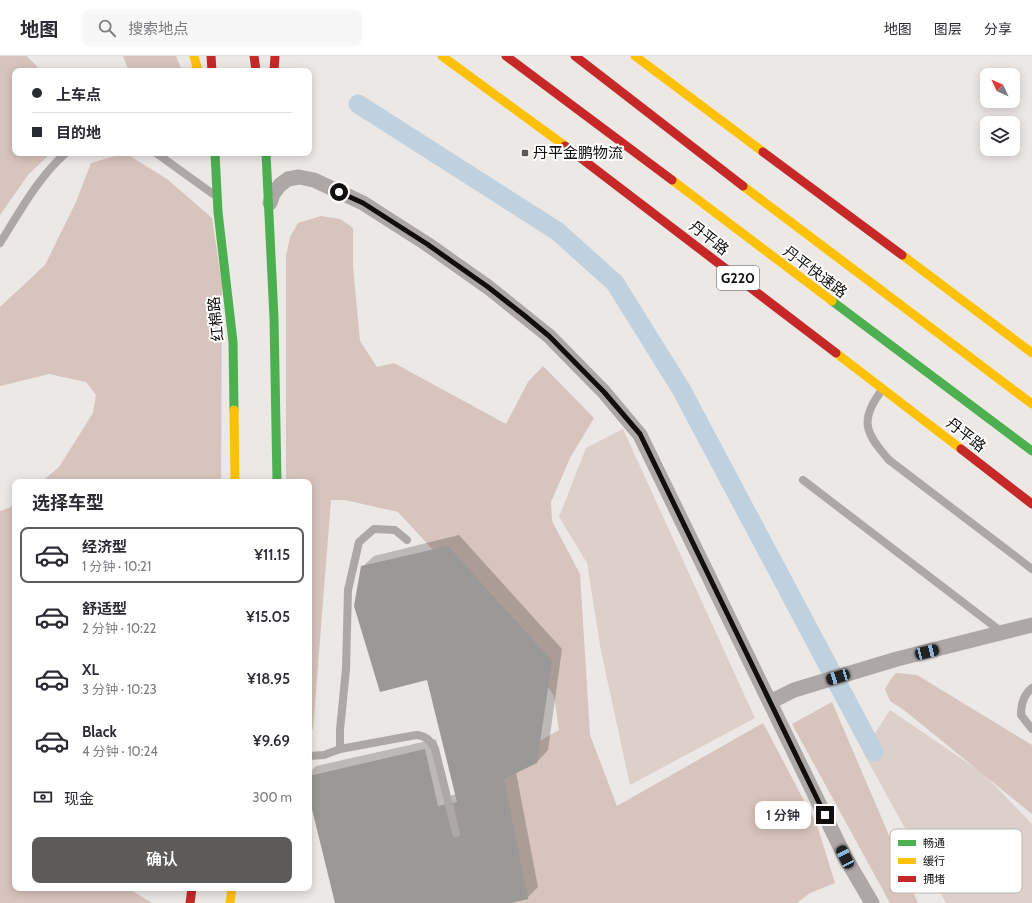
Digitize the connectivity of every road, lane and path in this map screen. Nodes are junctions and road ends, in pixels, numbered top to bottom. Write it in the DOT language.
graph roads {
  1 [pos="194,56"];
  2 [pos="211,56"];
  3 [pos="254,56"];
  4 [pos="275,56"];
  5 [pos="442,56"];
  6 [pos="506,56"];
  7 [pos="575,56"];
  8 [pos="635,56"];
  9 [pos="197,68"];
  10 [pos="212,68"];
  11 [pos="256,68"];
  12 [pos="274,68"];
  13 [pos="62,156"];
  14 [pos="160,156"];
  15 [pos="215,156"];
  16 [pos="266,156"];
  17 [pos="217,196"];
  18 [pos="269,204"];
  19 [pos="0,243"];
  20 [pos="1032,354"];
  21 [pos="883,389"];
  22 [pos="1032,404"];
  23 [pos="1032,451"];
  24 [pos="235,479"];
  25 [pos="277,479"];
  26 [pos="803,480"];
  27 [pos="1032,504"];
  28 [pos="407,540"];
  29 [pos="1032,569"];
  30 [pos="1032,625"];
  31 [pos="1004,633"];
  32 [pos="1032,688"];
  33 [pos="770,702"];
  34 [pos="1032,729"];
  35 [pos="340,750"];
  36 [pos="312,756"];
  37 [pos="456,833"];
  38 [pos="192,891"];
  39 [pos="232,891"];
  40 [pos="190,903"];
  41 [pos="230,903"];
  42 [pos="872,903"];
  1 -- 9 [label="main road"];
  2 -- 10 [label="main road"];
  3 -- 11 [label="main road"];
  4 -- 12 [label="main road"];
  5 -- 21 [label="main road, 丹平路 / G220"];
  6 -- 23 [label="main road, 丹平快速路"];
  7 -- 22 [label="main road, 丹平快速路"];
  8 -- 20 [label="main road"];
  13 -- 19 [label="lane"];
  14 -- 17 [label="lane"];
  15 -- 17 [label="main road, 红棉路"];
  16 -- 18 [label="main road"];
  17 -- 24 [label="main road, 红棉路"];
  18 -- 25 [label="main road"];
  18 -- 33 [label="street"];
  21 -- 27 [label="main road, 丹平路 / G220"];
  21 -- 29 [label="lane"];
  26 -- 31 [label="lane"];
  28 -- 35 [label="lane"];
  30 -- 31 [label="street"];
  31 -- 33 [label="street"];
  32 -- 34 [label="lane"];
  33 -- 42 [label="street"];
  35 -- 36 [label="lane"];
  35 -- 37 [label="lane"];
  38 -- 40 [label="main road"];
  39 -- 41 [label="main road"];
}
